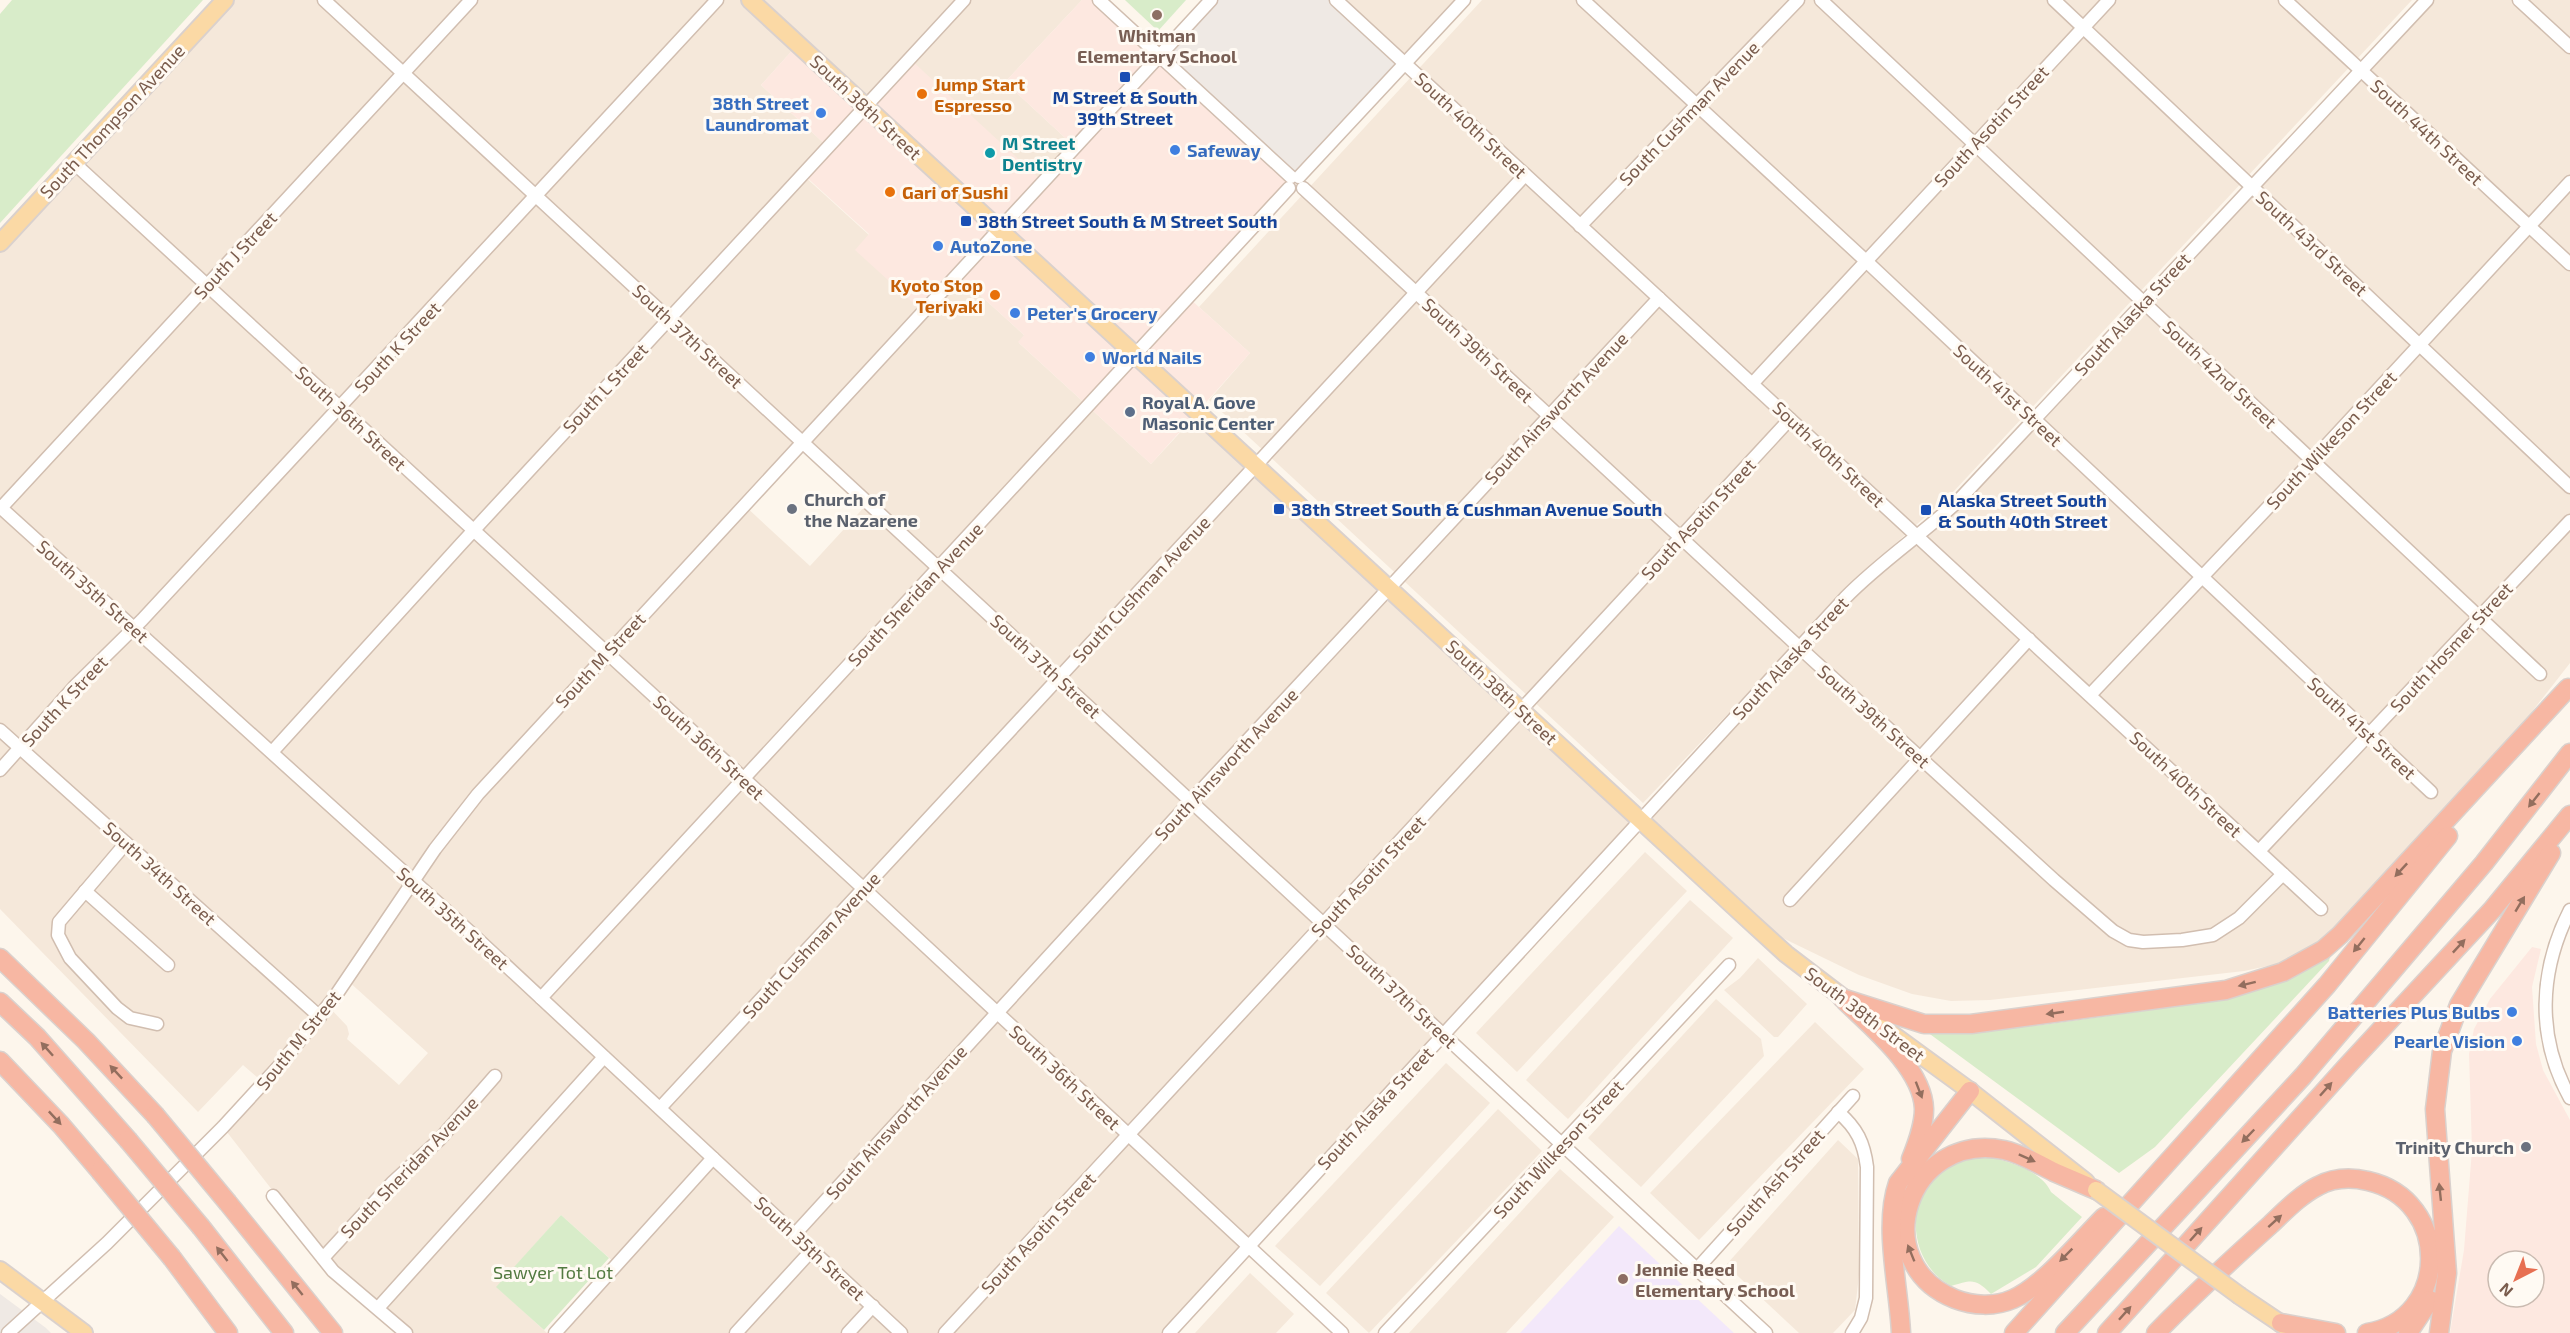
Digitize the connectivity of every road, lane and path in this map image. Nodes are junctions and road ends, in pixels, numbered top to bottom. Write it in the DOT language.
graph roads {
  1 [pos="225,0"];
  2 [pos="324,0"];
  3 [pos="471,0"];
  4 [pos="717,0"];
  5 [pos="750,0"];
  6 [pos="964,0"];
  7 [pos="1099,0"];
  8 [pos="1211,0"];
  9 [pos="1335,0"];
  10 [pos="1464,0"];
  11 [pos="1583,0"];
  12 [pos="1798,0"];
  13 [pos="1821,0"];
  14 [pos="2054,0"];
  15 [pos="2109,0"];
  16 [pos="2284,0"];
  17 [pos="2427,0"];
  18 [pos="2519,0"];
  19 [pos="2083,27"];
  20 [pos="2570,47"];
  21 [pos="1159,55"];
  22 [pos="1405,64"];
  23 [pos="2361,71"];
  24 [pos="403,74"];
  25 [pos="1697,105"];
  26 [pos="866,106"];
  27 [pos="1974,144"];
  28 [pos="74,163"];
  29 [pos="1525,175"];
  30 [pos="2570,182"];
  31 [pos="1295,183"];
  32 [pos="2252,187"];
  33 [pos="536,196"];
  34 [pos="1580,226"];
  35 [pos="2529,226"];
  36 [pos="999,229"];
  37 [pos="0,243"];
  38 [pos="1866,261"];
  39 [pos="2570,264"];
  40 [pos="207,285"];
  41 [pos="1416,292"];
  42 [pos="1659,298"];
  43 [pos="2143,302"];
  44 [pos="669,319"];
  45 [pos="2419,344"];
  46 [pos="1136,355"];
  47 [pos="1752,384"];
  48 [pos="340,408"];
  49 [pos="1549,416"];
  50 [pos="2034,418"];
  51 [pos="1791,419"];
  52 [pos="803,442"];
  53 [pos="2312,461"];
  54 [pos="1256,466"];
  55 [pos="2570,487"];
  56 [pos="0,508"];
  57 [pos="2570,521"];
  58 [pos="472,531"];
  59 [pos="1918,537"];
  60 [pos="1680,538"];
  61 [pos="940,568"];
  62 [pos="2202,577"];
  63 [pos="1390,588"];
  64 [pos="2478,618"];
  65 [pos="133,628"];
  66 [pos="2029,639"];
  67 [pos="1800,648"];
  68 [pos="606,653"];
  69 [pos="2540,674"];
  70 [pos="1059,677"];
  71 [pos="2569,686"];
  72 [pos="2090,695"];
  73 [pos="1522,710"];
  74 [pos="0,730"];
  75 [pos="2369,734"];
  76 [pos="20,748"];
  77 [pos="272,752"];
  78 [pos="2570,753"];
  79 [pos="1919,757"];
  80 [pos="0,770"];
  81 [pos="744,779"];
  82 [pos="2431,792"];
  83 [pos="1191,801"];
  84 [pos="2570,815"];
  85 [pos="1640,820"];
  86 [pos="2570,821"];
  87 [pos="126,843"];
  88 [pos="2259,851"];
  89 [pos="2283,874"];
  90 [pos="413,881"];
  91 [pos="864,889"];
  92 [pos="85,891"];
  93 [pos="1790,900"];
  94 [pos="2321,909"];
  95 [pos="2570,910"];
  96 [pos="1324,924"];
  97 [pos="0,958"];
  98 [pos="168,965"];
  99 [pos="1730,965"];
  100 [pos="541,998"];
  101 [pos="1842,998"];
  102 [pos="0,1002"];
  103 [pos="996,1012"];
  104 [pos="320,1017"];
  105 [pos="158,1024"];
  106 [pos="1443,1034"];
  107 [pos="604,1057"];
  108 [pos="0,1061"];
  109 [pos="495,1076"];
  110 [pos="1971,1091"];
  111 [pos="1853,1096"];
  112 [pos="2228,1097"];
  113 [pos="2570,1098"];
  114 [pos="660,1108"];
  115 [pos="1838,1112"];
  116 [pos="1128,1136"];
  117 [pos="1562,1145"];
  118 [pos="713,1158"];
  119 [pos="1898,1184"];
  120 [pos="2096,1190"];
  121 [pos="273,1196"];
  122 [pos="795,1234"];
  123 [pos="1248,1246"];
  124 [pos="812,1250"];
  125 [pos="2446,1250"];
  126 [pos="323,1258"];
  127 [pos="177,1265"];
  128 [pos="1697,1269"];
  129 [pos="0,1270"];
  130 [pos="44,1303"];
  131 [pos="873,1305"];
  132 [pos="378,1308"];
  133 [pos="2288,1328"];
  134 [pos="8,1333"];
  135 [pos="84,1333"];
  136 [pos="212,1333"];
  137 [pos="228,1333"];
  138 [pos="284,1333"];
  139 [pos="333,1333"];
  140 [pos="406,1333"];
  141 [pos="555,1333"];
  142 [pos="736,1333"];
  143 [pos="848,1333"];
  144 [pos="901,1333"];
  145 [pos="945,1333"];
  146 [pos="1168,1333"];
  147 [pos="1342,1333"];
  148 [pos="1385,1333"];
  149 [pos="1766,1333"];
  150 [pos="1852,1333"];
  151 [pos="1901,1333"];
  152 [pos="2014,1333"];
  153 [pos="2065,1333"];
  154 [pos="2107,1333"];
  155 [pos="2156,1333"];
  156 [pos="2336,1333"];
  157 [pos="2367,1333"];
  158 [pos="2408,1333"];
  159 [pos="2439,1333"];
  1 -- 28 [label="main road, South Thompson Avenue"];
  2 -- 24 [label="street, South 37th Street"];
  3 -- 24 [label="street, South J Street"];
  4 -- 33 [label="street, South K Street"];
  5 -- 26 [label="main road, South 38th Street"];
  6 -- 26 [label="street, South L Street"];
  7 -- 21 [label="street, South 39th Street"];
  8 -- 21 [label="street, South M Street"];
  9 -- 22 [label="street, South 40th Street"];
  10 -- 22 [label="street, South Sheridan Avenue"];
  11 -- 25 [label="street, South 41st Street"];
  12 -- 25 [label="street, South Cushman Avenue"];
  13 -- 27 [label="street, South 42nd Street"];
  14 -- 19 [label="street, South 43rd Street"];
  15 -- 19 [label="street, South Asotin Street"];
  16 -- 23 [label="street, South 44th Street"];
  17 -- 23 [label="street, South Alaska Street"];
  18 -- 20 [label="street"];
  19 -- 27 [label="street, South Asotin Street"];
  19 -- 32 [label="street, South 43rd Street"];
  21 -- 31 [label="street, South 39th Street"];
  21 -- 36 [label="street, South M Street"];
  22 -- 29 [label="street, South 40th Street"];
  22 -- 31 [label="street, South Sheridan Avenue"];
  23 -- 32 [label="street, South Alaska Street"];
  23 -- 35 [label="street, South 44th Street"];
  24 -- 33 [label="street, South 37th Street"];
  24 -- 40 [label="street, South J Street"];
  25 -- 34 [label="street, South Cushman Avenue"];
  25 -- 38 [label="street, South 41st Street"];
  26 -- 36 [label="main road, South 38th Street"];
  26 -- 44 [label="street, South L Street"];
  27 -- 38 [label="street, South Asotin Street"];
  27 -- 43 [label="street, South 42nd Street"];
  28 -- 37 [label="main road, South Thompson Avenue"];
  28 -- 40 [label="street, South 36th Street"];
  29 -- 34 [label="street, South 40th Street"];
  29 -- 41 [label="street, South Cushman Avenue"];
  30 -- 35 [label="street, South Wilkeson Street"];
  31 -- 41 [label="street, South 39th Street"];
  31 -- 46 [label="street, South Sheridan Avenue"];
  32 -- 43 [label="street, South Alaska Street"];
  32 -- 45 [label="street, South 43rd Street"];
  33 -- 44 [label="street, South 37th Street"];
  33 -- 48 [label="street, South K Street"];
  34 -- 42 [label="street, South 40th Street"];
  35 -- 39 [label="street, South 44th Street"];
  35 -- 45 [label="street, South Wilkeson Street"];
  36 -- 46 [label="main road, South 38th Street"];
  36 -- 52 [label="street, South M Street"];
  38 -- 47 [label="street, South Asotin Street"];
  38 -- 50 [label="street, South 41st Street"];
  40 -- 48 [label="street, South 36th Street"];
  40 -- 56 [label="street, South J Street"];
  41 -- 49 [label="street, South 39th Street"];
  41 -- 54 [label="street, South Cushman Avenue"];
  42 -- 47 [label="street, South 40th Street"];
  42 -- 49 [label="street, South Ainsworth Avenue"];
  43 -- 50 [label="street, South Alaska Street"];
  43 -- 53 [label="street, South 42nd Street"];
  44 -- 52 [label="street, South 37th Street"];
  44 -- 58 [label="street, South L Street"];
  45 -- 53 [label="street, South Wilkeson Street"];
  45 -- 55 [label="street, South 43rd Street"];
  46 -- 54 [label="main road, South 38th Street"];
  46 -- 61 [label="street, South Sheridan Avenue"];
  47 -- 51 [label="street, South 40th Street"];
  48 -- 58 [label="street, South 36th Street"];
  48 -- 65 [label="street, South K Street"];
  49 -- 60 [label="street, South 39th Street"];
  49 -- 63 [label="street, South Ainsworth Avenue"];
  50 -- 59 [label="street, South Alaska Street"];
  50 -- 62 [label="street, South 41st Street"];
  51 -- 59 [label="street, South 40th Street"];
  51 -- 60 [label="street, South Asotin Street"];
  52 -- 61 [label="street, South 37th Street"];
  52 -- 68 [label="street, South M Street"];
  53 -- 62 [label="street, South Wilkeson Street"];
  53 -- 64 [label="street, South 42nd Street"];
  54 -- 63 [label="main road, South 38th Street"];
  54 -- 70 [label="street, South Cushman Avenue"];
  56 -- 65 [label="street, South 35th Street"];
  57 -- 64 [label="street, South Hosmer Street"];
  58 -- 68 [label="street, South 36th Street"];
  58 -- 77 [label="street, South L Street"];
  59 -- 66 [label="street, South 40th Street"];
  59 -- 67 [label="street, South Alaska Street"];
  60 -- 67 [label="street, South 39th Street"];
  60 -- 73 [label="street, South Asotin Street"];
  61 -- 70 [label="street, South 37th Street"];
  61 -- 81 [label="street, South Sheridan Avenue"];
  62 -- 72 [label="street, South Wilkeson Street"];
  62 -- 75 [label="street, South 41st Street"];
  63 -- 73 [label="main road, South 38th Street"];
  63 -- 83 [label="street, South Ainsworth Avenue"];
  64 -- 69 [label="street, South 42nd Street"];
  64 -- 75 [label="street, South Hosmer Street"];
  65 -- 76 [label="street, South K Street"];
  65 -- 77 [label="street, South 35th Street"];
  66 -- 72 [label="street, South 40th Street"];
  66 -- 79 [label="street"];
  67 -- 79 [label="street, South 39th Street"];
  67 -- 85 [label="street, South Alaska Street"];
  68 -- 81 [label="street, South 36th Street"];
  68 -- 90 [label="street, South M Street"];
  70 -- 83 [label="street, South 37th Street"];
  70 -- 91 [label="street, South Cushman Avenue"];
  71 -- 101 [label="highway, one-way"];
  71 -- 112 [label="highway, one-way"];
  72 -- 88 [label="street, South 40th Street"];
  73 -- 85 [label="main road, South 38th Street"];
  73 -- 96 [label="street, South Asotin Street"];
  74 -- 76 [label="street, South 34th Street"];
  75 -- 82 [label="street, South 41st Street"];
  75 -- 88 [label="street, South Hosmer Street"];
  76 -- 80 [label="street, South K Street"];
  76 -- 87 [label="street, South 34th Street"];
  77 -- 90 [label="street, South 35th Street"];
  78 -- 153 [label="highway, one-way"];
  79 -- 89 [label="street, South 39th Street"];
  79 -- 93 [label="street"];
  81 -- 91 [label="street, South 36th Street"];
  81 -- 100 [label="street, South Sheridan Avenue"];
  83 -- 96 [label="street, South 37th Street"];
  83 -- 103 [label="street, South Ainsworth Avenue"];
  154 -- 84 [label="highway, one-way"];
  85 -- 101 [label="main road, South 38th Street"];
  85 -- 106 [label="street, South Alaska Street"];
  125 -- 86 [label="highway, one-way"];
  87 -- 92 [label="street"];
  87 -- 104 [label="street, South 34th Street"];
  88 -- 89 [label="street, South 40th Street"];
  89 -- 94 [label="street, South 40th Street"];
  90 -- 100 [label="street, South 35th Street"];
  90 -- 104 [label="street, South M Street"];
  91 -- 103 [label="street, South 36th Street"];
  91 -- 114 [label="street, South Cushman Avenue"];
  92 -- 98 [label="street"];
  92 -- 105 [label="street"];
  95 -- 113 [label="street"];
  96 -- 106 [label="street, South 37th Street"];
  96 -- 116 [label="street, South Asotin Street"];
  139 -- 97 [label="highway, one-way, bridge"];
  99 -- 117 [label="street, South Wilkeson Street"];
  100 -- 107 [label="street, South 35th Street"];
  101 -- 110 [label="main road, South 38th Street"];
  101 -- 119 [label="highway, one-way"];
  138 -- 102 [label="highway, one-way, bridge"];
  103 -- 116 [label="street, South 36th Street"];
  103 -- 122 [label="street, South Ainsworth Avenue"];
  104 -- 130 [label="street, South M Street"];
  106 -- 117 [label="street, South 37th Street"];
  106 -- 123 [label="street, South Alaska Street"];
  107 -- 114 [label="street, South 35th Street"];
  107 -- 132 [label="street"];
  108 -- 127 [label="highway, one-way, bridge"];
  109 -- 126 [label="street, South Sheridan Avenue"];
  110 -- 119 [label="highway"];
  110 -- 120 [label="main road, South 38th Street"];
  111 -- 115 [label="street, South Ash Street"];
  112 -- 120 [label="highway, one-way"];
  112 -- 152 [label="highway"];
  114 -- 118 [label="street, South 35th Street"];
  115 -- 128 [label="street, South Ash Street"];
  115 -- 150 [label="street"];
  116 -- 123 [label="street, South 36th Street"];
  116 -- 145 [label="street, South Asotin Street"];
  117 -- 128 [label="street, South 37th Street"];
  117 -- 148 [label="street, South Wilkeson Street"];
  118 -- 122 [label="street, South 35th Street"];
  118 -- 141 [label="street"];
  119 -- 151 [label="highway"];
  120 -- 133 [label="main road, South 38th Street, bridge"];
  121 -- 126 [label="street"];
  122 -- 124 [label="street, South 35th Street"];
  123 -- 146 [label="street, South Alaska Street"];
  123 -- 147 [label="street, South 36th Street"];
  124 -- 131 [label="street, South 35th Street"];
  124 -- 142 [label="street"];
  125 -- 158 [label="highway"];
  125 -- 159 [label="highway"];
  126 -- 132 [label="street"];
  127 -- 136 [label="highway"];
  127 -- 137 [label="highway"];
  128 -- 149 [label="street, South 37th Street"];
  129 -- 130 [label="main road"];
  130 -- 134 [label="street, South M Street"];
  130 -- 135 [label="main road"];
  131 -- 143 [label="street"];
  131 -- 144 [label="street, South 35th Street"];
  132 -- 140 [label="street"];
  133 -- 156 [label="highway"];
  155 -- 157 [label="highway, one-way"];
}
